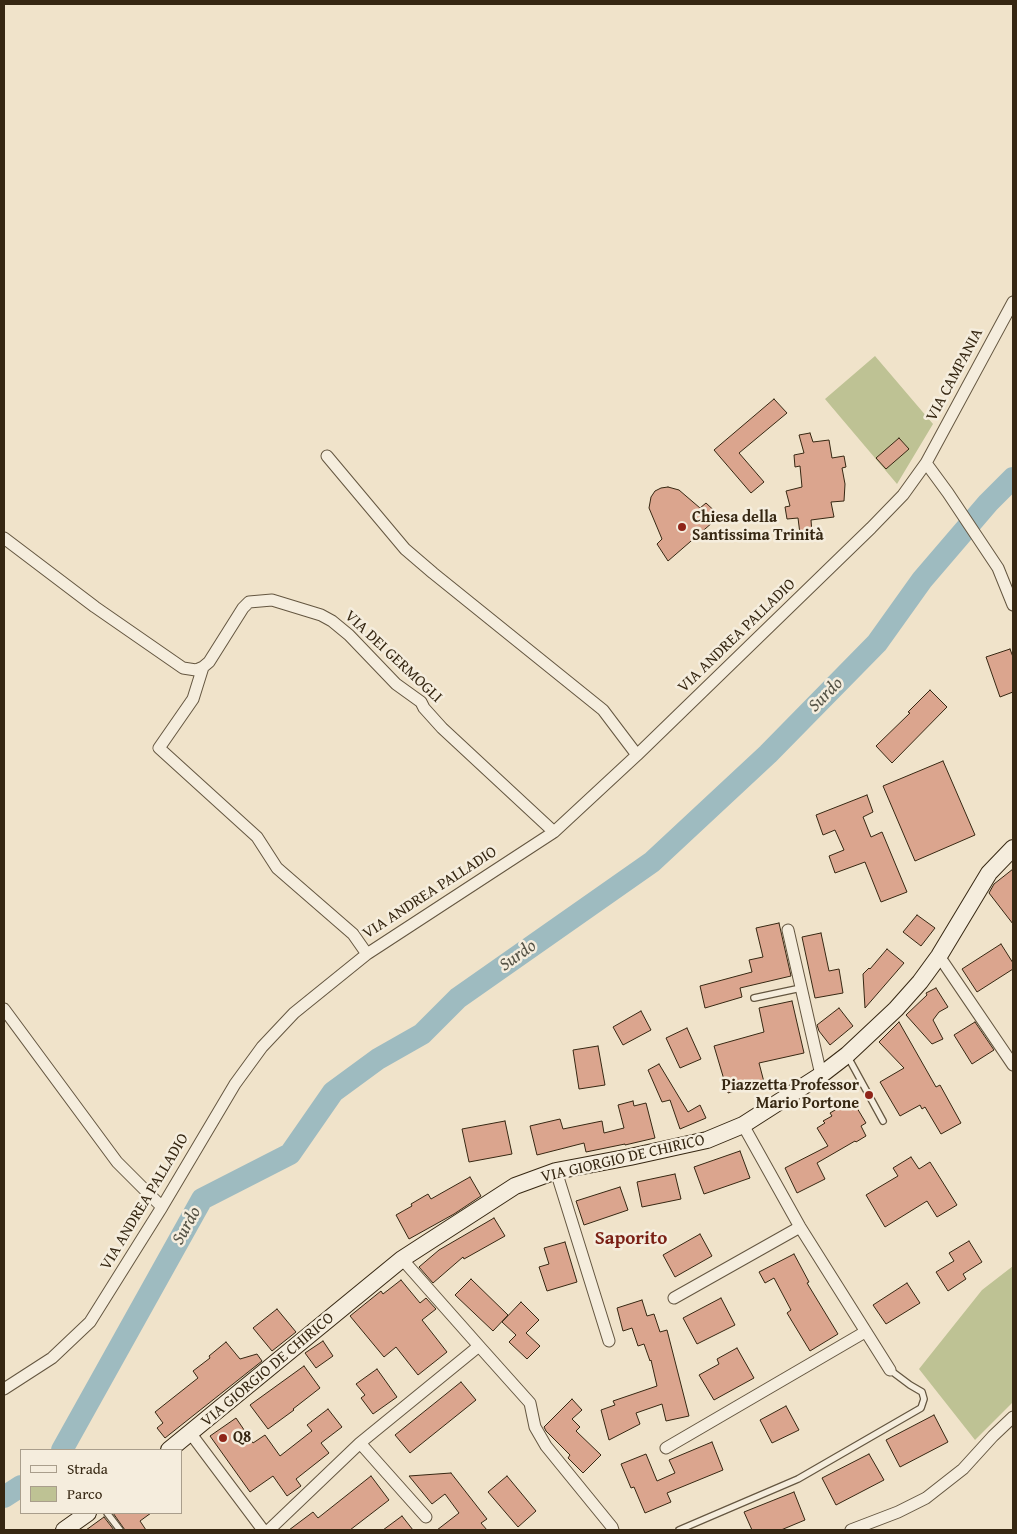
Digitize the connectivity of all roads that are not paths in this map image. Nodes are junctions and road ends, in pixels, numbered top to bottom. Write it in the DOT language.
graph roads {
  1 [pos="1013,302"];
  2 [pos="327,456"];
  3 [pos="926,463"];
  4 [pos="4,538"];
  5 [pos="1013,605"];
  6 [pos="203,667"];
  7 [pos="637,755"];
  8 [pos="554,832"];
  9 [pos="1013,848"];
  10 [pos="788,930"];
  11 [pos="367,954"];
  12 [pos="939,956"];
  13 [pos="801,988"];
  14 [pos="754,998"];
  15 [pos="4,1009"];
  16 [pos="847,1055"];
  17 [pos="1013,1065"];
  18 [pos="820,1075"];
  19 [pos="883,1121"];
  20 [pos="743,1125"];
  21 [pos="556,1171"];
  22 [pos="162,1207"];
  23 [pos="800,1227"];
  24 [pos="402,1259"];
  25 [pos="674,1298"];
  26 [pos="865,1332"];
  27 [pos="609,1341"];
  28 [pos="479,1346"];
  29 [pos="890,1370"];
  30 [pos="4,1389"];
  31 [pos="1013,1416"];
  32 [pos="191,1434"];
  33 [pos="360,1442"];
  34 [pos="666,1448"];
  35 [pos="170,1449"];
  36 [pos="87,1514"];
  37 [pos="108,1514"];
  38 [pos="426,1517"];
  39 [pos="64,1530"];
  40 [pos="120,1530"];
  41 [pos="263,1530"];
  42 [pos="269,1530"];
  43 [pos="612,1530"];
  44 [pos="679,1530"];
  45 [pos="851,1530"];
  1 -- 3 [label="street, VIA CAMPANIA"];
  2 -- 7 [label="street"];
  3 -- 5 [label="street"];
  3 -- 7 [label="street, VIA ANDREA PALLADIO"];
  4 -- 6 [label="street"];
  6 -- 8 [label="street, VIA DEI GERMOGLI"];
  6 -- 11 [label="street"];
  7 -- 8 [label="street, VIA ANDREA PALLADIO"];
  8 -- 11 [label="street, VIA ANDREA PALLADIO"];
  9 -- 12 [label="main road, VIA GIORGIO DE CHIRICO"];
  10 -- 13 [label="street"];
  11 -- 22 [label="street, VIA ANDREA PALLADIO"];
  12 -- 16 [label="main road, VIA GIORGIO DE CHIRICO"];
  12 -- 17 [label="street"];
  13 -- 14 [label="lane"];
  13 -- 18 [label="street"];
  15 -- 22 [label="street"];
  16 -- 18 [label="main road, VIA GIORGIO DE CHIRICO"];
  16 -- 19 [label="lane"];
  18 -- 20 [label="main road, VIA GIORGIO DE CHIRICO"];
  20 -- 21 [label="main road, VIA GIORGIO DE CHIRICO"];
  20 -- 23 [label="street"];
  21 -- 24 [label="main road, VIA GIORGIO DE CHIRICO"];
  21 -- 27 [label="street"];
  22 -- 30 [label="street, VIA ANDREA PALLADIO"];
  23 -- 25 [label="street"];
  23 -- 26 [label="street"];
  24 -- 28 [label="street"];
  24 -- 32 [label="main road, VIA GIORGIO DE CHIRICO"];
  26 -- 29 [label="street"];
  26 -- 34 [label="street"];
  28 -- 33 [label="street"];
  28 -- 43 [label="street"];
  29 -- 44 [label="lane"];
  31 -- 45 [label="street"];
  32 -- 35 [label="main road, VIA GIORGIO DE CHIRICO"];
  32 -- 41 [label="street"];
  33 -- 38 [label="street"];
  33 -- 42 [label="street"];
  36 -- 39 [label="main road"];
  37 -- 40 [label="lane"];
}
